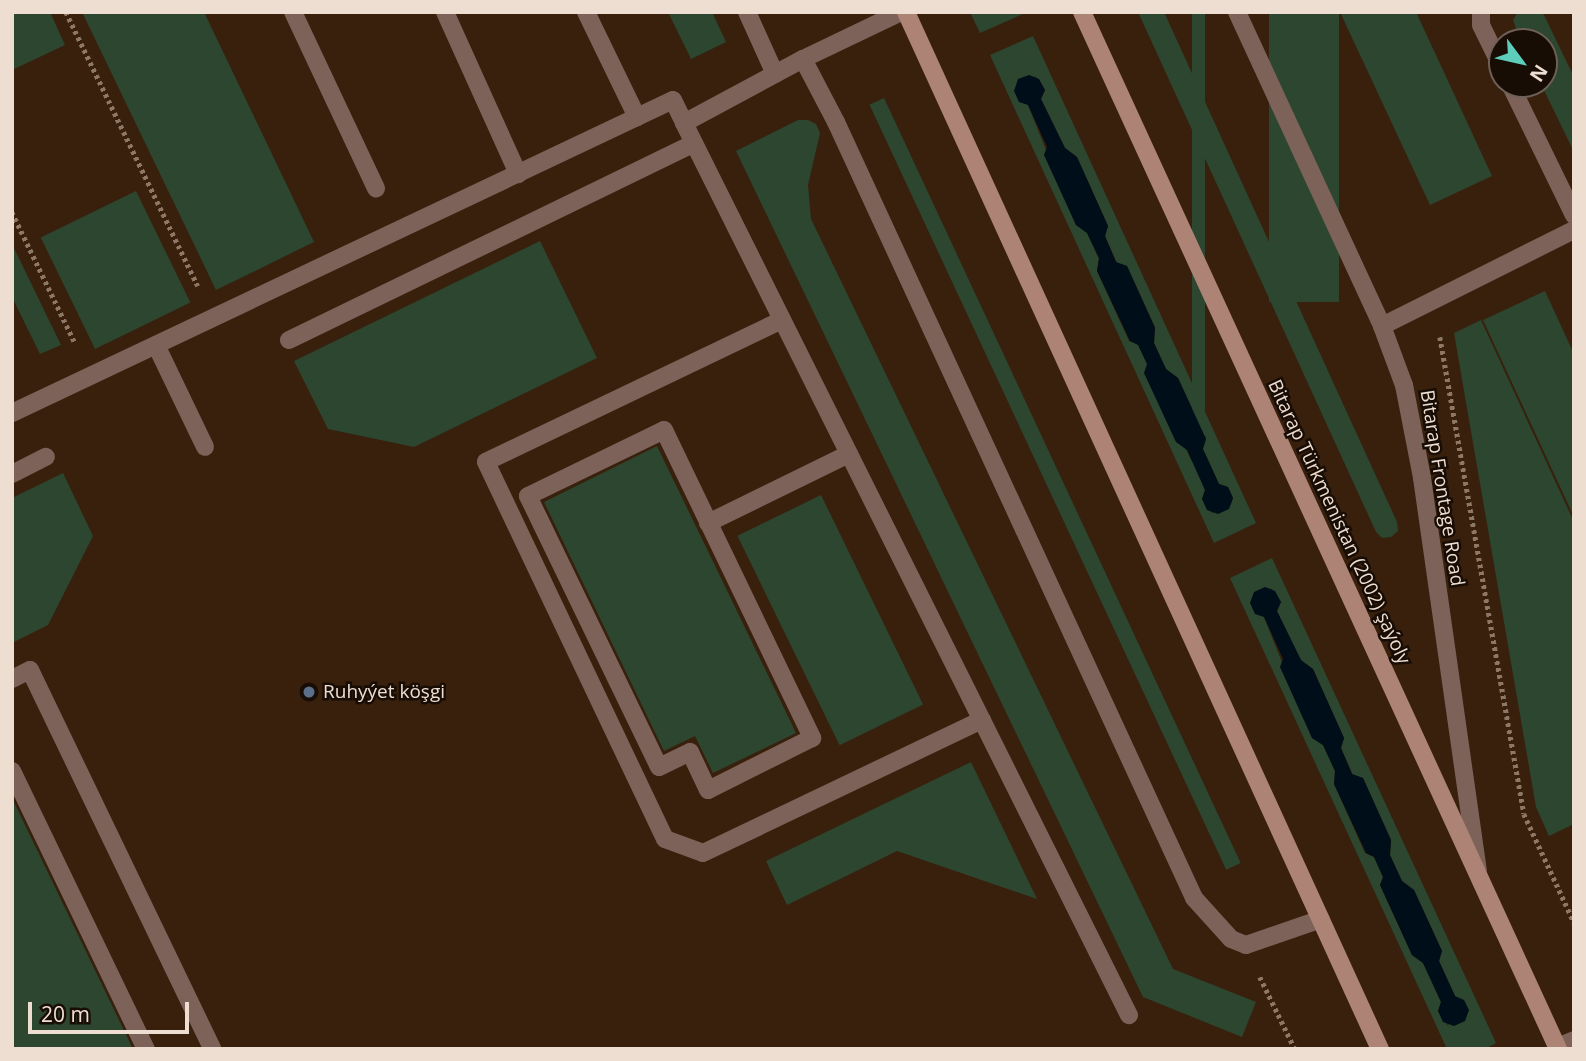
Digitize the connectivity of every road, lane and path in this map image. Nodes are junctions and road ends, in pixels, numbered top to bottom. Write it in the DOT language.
graph roads {
  1 [pos="66,12"];
  2 [pos="293,12"];
  3 [pos="445,12"];
  4 [pos="586,12"];
  5 [pos="747,12"];
  6 [pos="904,12"];
  7 [pos="1082,12"];
  8 [pos="1237,12"];
  9 [pos="1481,12"];
  10 [pos="1488,39"];
  11 [pos="803,59"];
  12 [pos="775,74"];
  13 [pos="1517,98"];
  14 [pos="637,117"];
  15 [pos="684,123"];
  16 [pos="694,143"];
  17 [pos="518,174"];
  18 [pos="376,188"];
  19 [pos="12,212"];
  20 [pos="1574,215"];
  21 [pos="1574,230"];
  22 [pos="213,317"];
  23 [pos="782,320"];
  24 [pos="1382,326"];
  25 [pos="1442,333"];
  26 [pos="289,341"];
  27 [pos="156,345"];
  28 [pos="91,375"];
  29 [pos="12,413"];
  30 [pos="205,447"];
  31 [pos="849,454"];
  32 [pos="46,457"];
  33 [pos="12,474"];
  34 [pos="708,523"];
  35 [pos="12,679"];
  36 [pos="982,720"];
  37 [pos="12,771"];
  38 [pos="1479,877"];
  39 [pos="1321,919"];
  40 [pos="1574,922"];
  41 [pos="1247,944"];
  42 [pos="1129,1015"];
  43 [pos="1563,1045"];
  44 [pos="146,1049"];
  45 [pos="212,1049"];
  46 [pos="1295,1049"];
  47 [pos="1380,1049"];
  1 -- 22 [label="path"];
  2 -- 18 [label="street"];
  3 -- 17 [label="street"];
  4 -- 14 [label="street"];
  5 -- 12 [label="street"];
  6 -- 11 [label="street"];
  6 -- 39 [label="main road"];
  7 -- 38 [label="main road, Bitarap Türkmenistan (2002) şaýoly"];
  8 -- 24 [label="street, Bitarap Frontage Road"];
  9 -- 10 [label="street"];
  11 -- 12 [label="street"];
  11 -- 41 [label="street"];
  12 -- 15 [label="street"];
  13 -- 20 [label="street"];
  14 -- 15 [label="street"];
  14 -- 17 [label="street"];
  15 -- 16 [label="street"];
  16 -- 23 [label="street"];
  16 -- 26 [label="street"];
  17 -- 22 [label="street"];
  19 -- 28 [label="path"];
  21 -- 24 [label="street"];
  22 -- 27 [label="street"];
  23 -- 31 [label="street"];
  23 -- 36 [label="street"];
  24 -- 38 [label="street, Bitarap Frontage Road"];
  25 -- 40 [label="path"];
  27 -- 28 [label="street"];
  27 -- 30 [label="street"];
  28 -- 29 [label="street"];
  31 -- 34 [label="street"];
  31 -- 36 [label="street"];
  32 -- 33 [label="street"];
  34 -- 34 [label="street"];
  35 -- 45 [label="street"];
  36 -- 42 [label="street"];
  37 -- 44 [label="street"];
  38 -- 43 [label="main road, Bitarap Türkmenistan (2002) şaýoly"];
  39 -- 41 [label="street"];
  39 -- 47 [label="main road"];
  41 -- 46 [label="path"];
}
